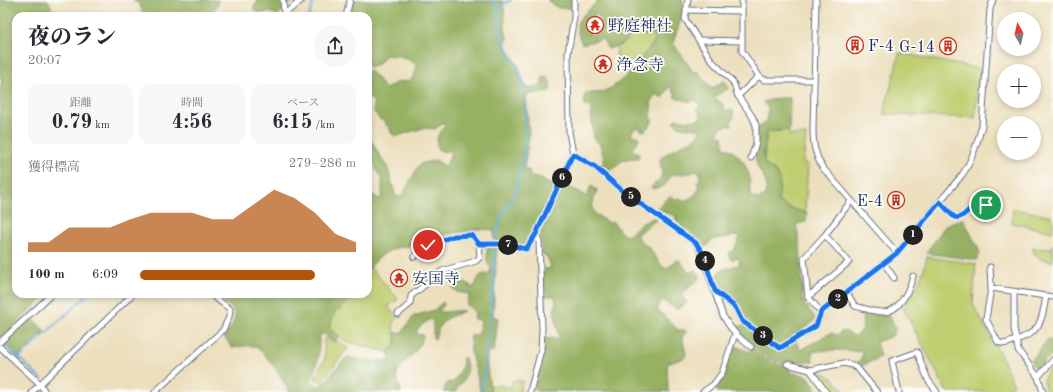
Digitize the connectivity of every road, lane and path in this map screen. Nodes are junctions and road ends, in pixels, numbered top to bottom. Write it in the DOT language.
graph roads {
  1 [pos="283,0"];
  2 [pos="302,0"];
  3 [pos="350,0"];
  4 [pos="574,0"];
  5 [pos="688,0"];
  6 [pos="742,0"];
  7 [pos="816,0"];
  8 [pos="993,0"];
  9 [pos="686,10"];
  10 [pos="742,11"];
  11 [pos="284,12"];
  12 [pos="287,12"];
  13 [pos="347,12"];
  14 [pos="699,40"];
  15 [pos="742,41"];
  16 [pos="759,76"];
  17 [pos="814,80"];
  18 [pos="738,96"];
  19 [pos="573,154"];
  20 [pos="751,158"];
  21 [pos="851,201"];
  22 [pos="940,202"];
  23 [pos="996,206"];
  24 [pos="536,234"];
  25 [pos="825,235"];
  26 [pos="479,244"];
  27 [pos="897,253"];
  28 [pos="414,257"];
  29 [pos="884,263"];
  30 [pos="990,267"];
  31 [pos="913,276"];
  32 [pos="894,278"];
  33 [pos="990,288"];
  34 [pos="715,291"];
  35 [pos="1014,292"];
  36 [pos="847,293"];
  37 [pos="1046,296"];
  38 [pos="808,297"];
  39 [pos="1053,297"];
  40 [pos="48,298"];
  41 [pos="129,298"];
  42 [pos="215,298"];
  43 [pos="821,312"];
  44 [pos="398,314"];
  45 [pos="735,334"];
  46 [pos="1016,340"];
  47 [pos="1,341"];
  48 [pos="751,346"];
  49 [pos="0,347"];
  50 [pos="1053,360"];
  51 [pos="787,364"];
  52 [pos="810,370"];
  53 [pos="1038,377"];
  54 [pos="40,384"];
  55 [pos="32,392"];
  56 [pos="45,392"];
  57 [pos="155,392"];
  58 [pos="530,392"];
  59 [pos="703,392"];
  60 [pos="826,392"];
  61 [pos="877,392"];
  62 [pos="899,392"];
  63 [pos="936,392"];
  64 [pos="1043,392"];
  1 -- 11 [label="street"];
  2 -- 12 [label="street"];
  3 -- 13 [label="street"];
  4 -- 19 [label="street"];
  5 -- 9 [label="street"];
  6 -- 10 [label="street"];
  7 -- 17 [label="street"];
  8 -- 22 [label="street"];
  9 -- 10 [label="street"];
  9 -- 14 [label="street"];
  10 -- 15 [label="street"];
  14 -- 15 [label="street"];
  14 -- 18 [label="street"];
  15 -- 16 [label="street"];
  16 -- 17 [label="street"];
  16 -- 18 [label="street"];
  17 -- 21 [label="street"];
  18 -- 20 [label="street"];
  19 -- 24 [label="street"];
  19 -- 34 [label="street"];
  21 -- 25 [label="street"];
  21 -- 27 [label="street"];
  22 -- 23 [label="street"];
  22 -- 27 [label="street"];
  24 -- 26 [label="street"];
  24 -- 58 [label="street"];
  25 -- 38 [label="street"];
  25 -- 38 [label="street"];
  26 -- 28 [label="street"];
  26 -- 44 [label="street"];
  27 -- 29 [label="street"];
  29 -- 32 [label="street"];
  29 -- 36 [label="street"];
  30 -- 33 [label="street"];
  31 -- 36 [label="street"];
  33 -- 35 [label="street"];
  33 -- 46 [label="street"];
  34 -- 43 [label="street"];
  34 -- 45 [label="street"];
  35 -- 37 [label="street"];
  35 -- 46 [label="street"];
  36 -- 43 [label="street"];
  37 -- 39 [label="street"];
  37 -- 46 [label="street"];
  38 -- 43 [label="street"];
  40 -- 47 [label="street"];
  41 -- 54 [label="street"];
  42 -- 57 [label="street"];
  45 -- 48 [label="street"];
  45 -- 59 [label="street"];
  46 -- 53 [label="street"];
  49 -- 54 [label="street"];
  50 -- 53 [label="street"];
  51 -- 52 [label="street"];
  52 -- 60 [label="street"];
  52 -- 61 [label="street"];
  53 -- 64 [label="street"];
  54 -- 55 [label="street"];
  54 -- 56 [label="street"];
  62 -- 63 [label="street"];
}
